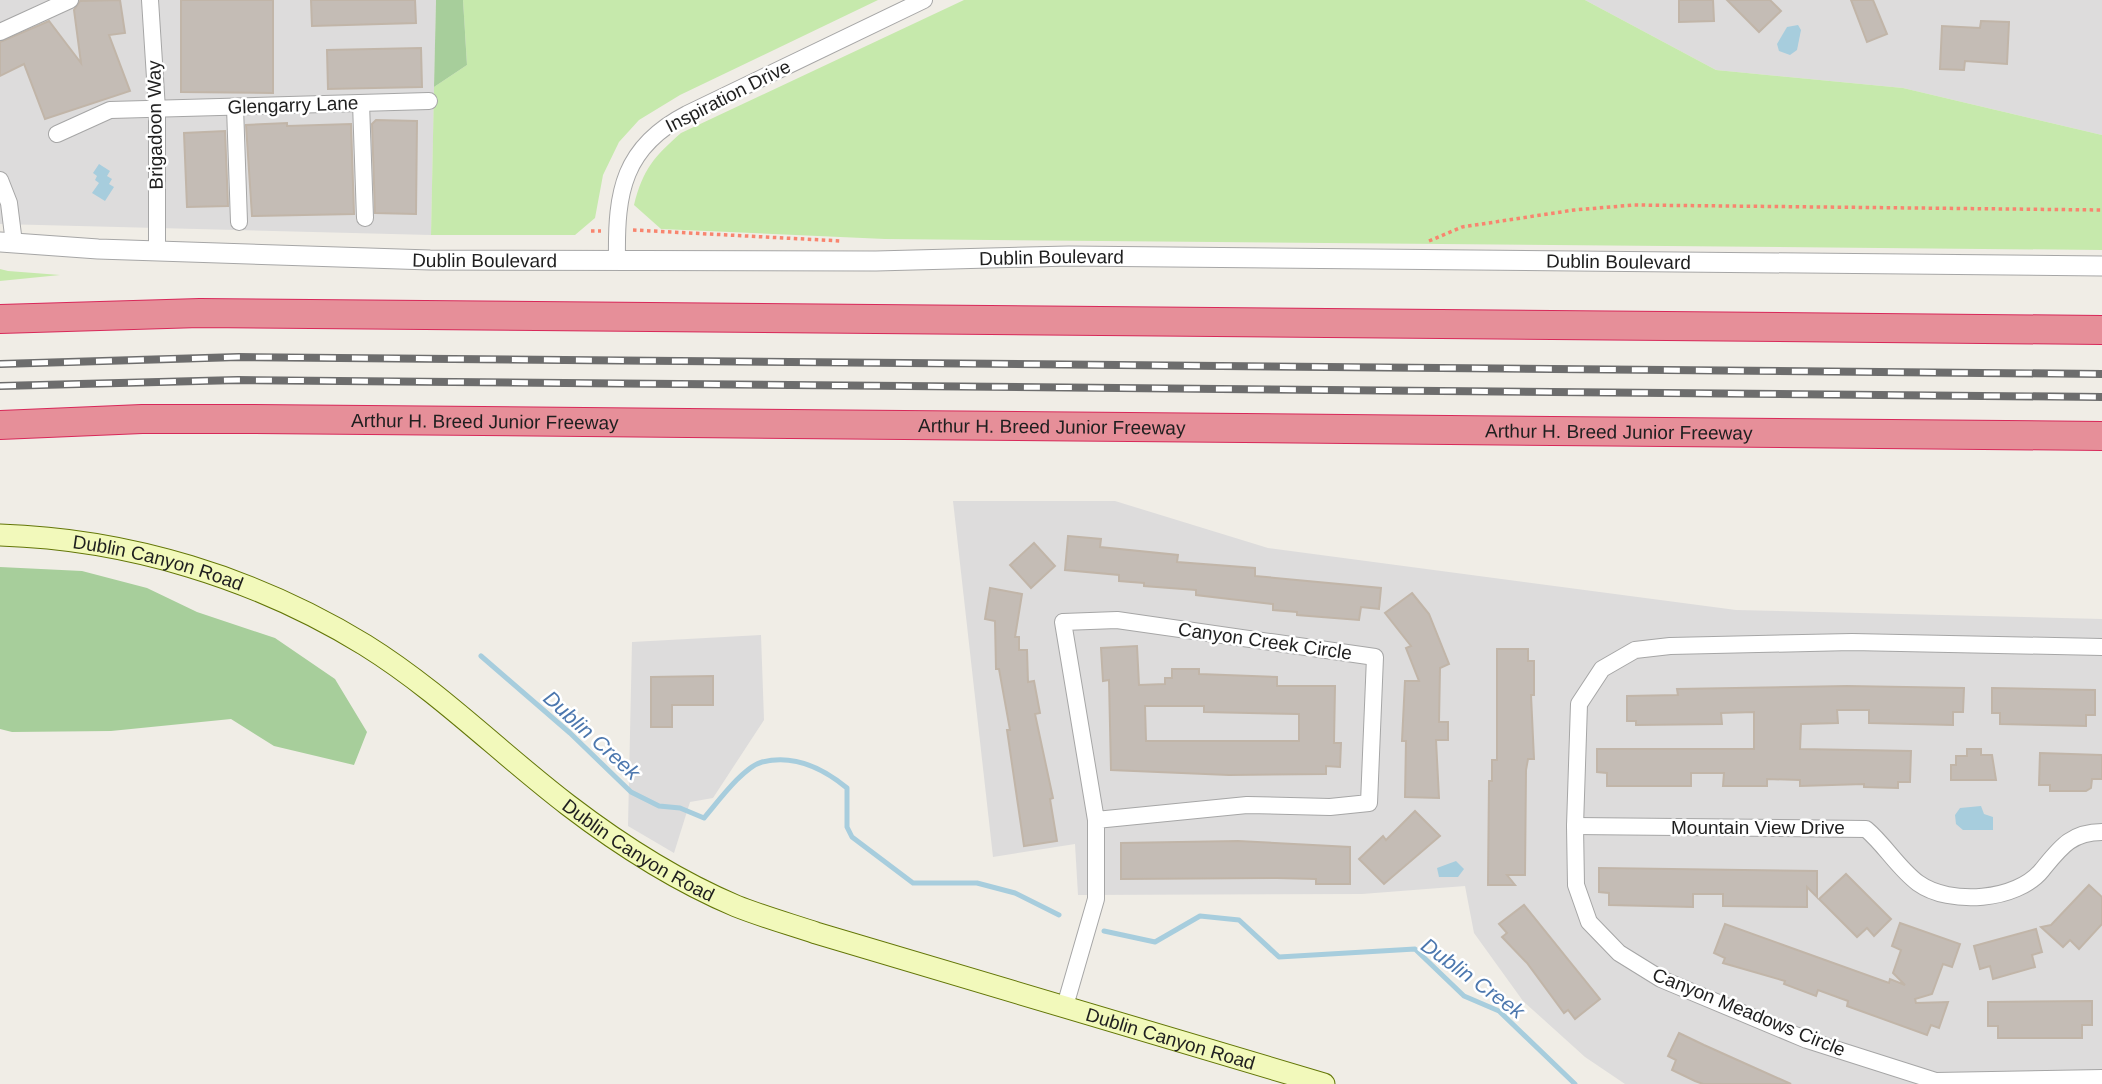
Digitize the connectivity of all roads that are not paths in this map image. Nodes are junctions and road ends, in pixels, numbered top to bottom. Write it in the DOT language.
graph roads {
  1 [pos="71,0"];
  2 [pos="150,0"];
  3 [pos="924,0"];
  4 [pos="0,32"];
  5 [pos="429,102"];
  6 [pos="361,103"];
  7 [pos="235,107"];
  8 [pos="157,109"];
  9 [pos="57,134"];
  10 [pos="0,180"];
  11 [pos="365,218"];
  12 [pos="239,222"];
  13 [pos="7,242"];
  14 [pos="157,249"];
  15 [pos="617,258"];
  16 [pos="2102,265"];
  17 [pos="0,319"];
  18 [pos="2102,330"];
  19 [pos="0,425"];
  20 [pos="2102,436"];
  21 [pos="0,535"];
  22 [pos="2102,647"];
  23 [pos="1096,820"];
  24 [pos="1575,826"];
  25 [pos="2102,832"];
  26 [pos="1065,1006"];
  27 [pos="2102,1078"];
  28 [pos="1936,1083"];
  29 [pos="1961,1083"];
  30 [pos="1324,1084"];
  1 -- 4 [label="street"];
  2 -- 8 [label="street, Brigadoon Way"];
  3 -- 15 [label="street, Inspiration Drive"];
  5 -- 6 [label="street, Glengarry Lane"];
  6 -- 7 [label="street, Glengarry Lane"];
  6 -- 11 [label="street"];
  7 -- 8 [label="street, Glengarry Lane"];
  7 -- 12 [label="street"];
  8 -- 9 [label="street, Glengarry Lane"];
  8 -- 14 [label="street, Brigadoon Way"];
  10 -- 13 [label="street"];
  13 -- 14 [label="street, Dublin Boulevard"];
  14 -- 15 [label="street, Dublin Boulevard"];
  15 -- 16 [label="street, Dublin Boulevard"];
  17 -- 18 [label="highway"];
  19 -- 20 [label="highway, Arthur H. Breed Junior Freeway"];
  21 -- 26 [label="main road, Dublin Canyon Road"];
  22 -- 24 [label="street, Canyon Meadows Circle"];
  23 -- 23 [label="street, Canyon Creek Circle"];
  23 -- 26 [label="street, Canyon Creek Circle"];
  24 -- 25 [label="street, Mountain View Drive"];
  24 -- 28 [label="street, Canyon Meadows Circle"];
  26 -- 30 [label="main road, Dublin Canyon Road"];
  27 -- 29 [label="street, Canyon Meadows Circle"];
  28 -- 29 [label="street, Canyon Meadows Circle"];
}
